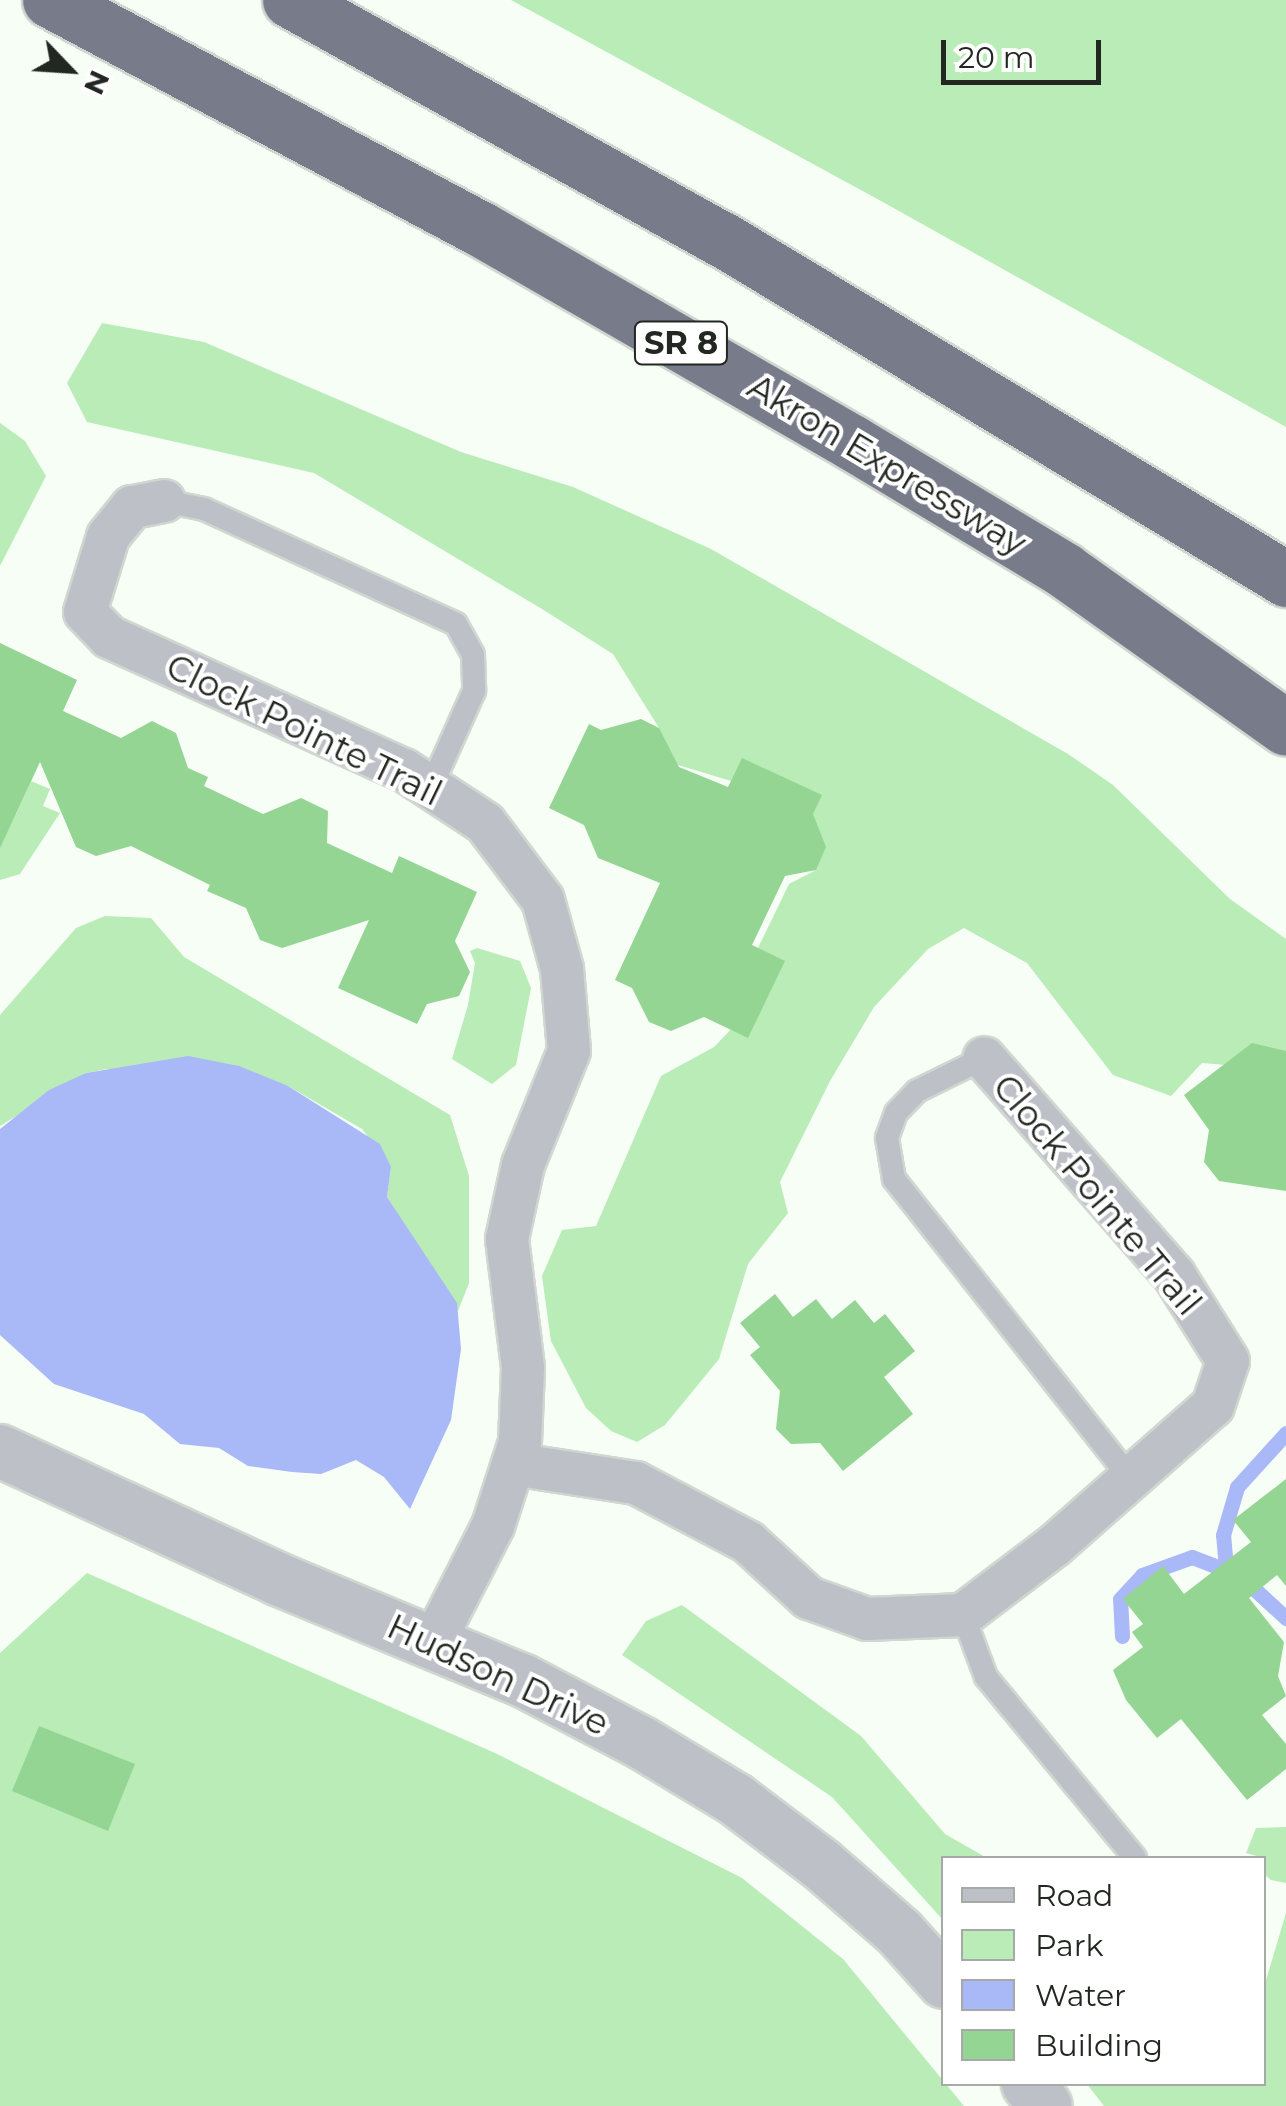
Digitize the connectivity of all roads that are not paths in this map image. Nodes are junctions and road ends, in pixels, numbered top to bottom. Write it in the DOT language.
graph roads {
  1 [pos="50,0"];
  2 [pos="290,0"];
  3 [pos="164,501"];
  4 [pos="1286,579"];
  5 [pos="1286,728"];
  6 [pos="431,787"];
  7 [pos="984,1058"];
  8 [pos="0,1450"];
  9 [pos="513,1464"];
  10 [pos="1131,1479"];
  11 [pos="963,1615"];
  12 [pos="433,1643"];
  13 [pos="1133,1856"];
  14 [pos="941,1979"];
  15 [pos="1030,2086"];
  16 [pos="1046,2106"];
  1 -- 5 [label="highway, Akron Expressway / SR 8"];
  2 -- 4 [label="highway"];
  3 -- 6 [label="lane"];
  3 -- 6 [label="street, Clock Pointe Trail"];
  6 -- 9 [label="street, Clock Pointe Trail"];
  7 -- 10 [label="street, Clock Pointe Trail"];
  7 -- 10 [label="lane"];
  8 -- 12 [label="street, Hudson Drive"];
  9 -- 11 [label="street"];
  9 -- 12 [label="street, Clock Pointe Trail"];
  10 -- 11 [label="street, Clock Pointe Trail"];
  11 -- 13 [label="lane"];
  12 -- 14 [label="street, Hudson Drive"];
  15 -- 16 [label="street"];
}
